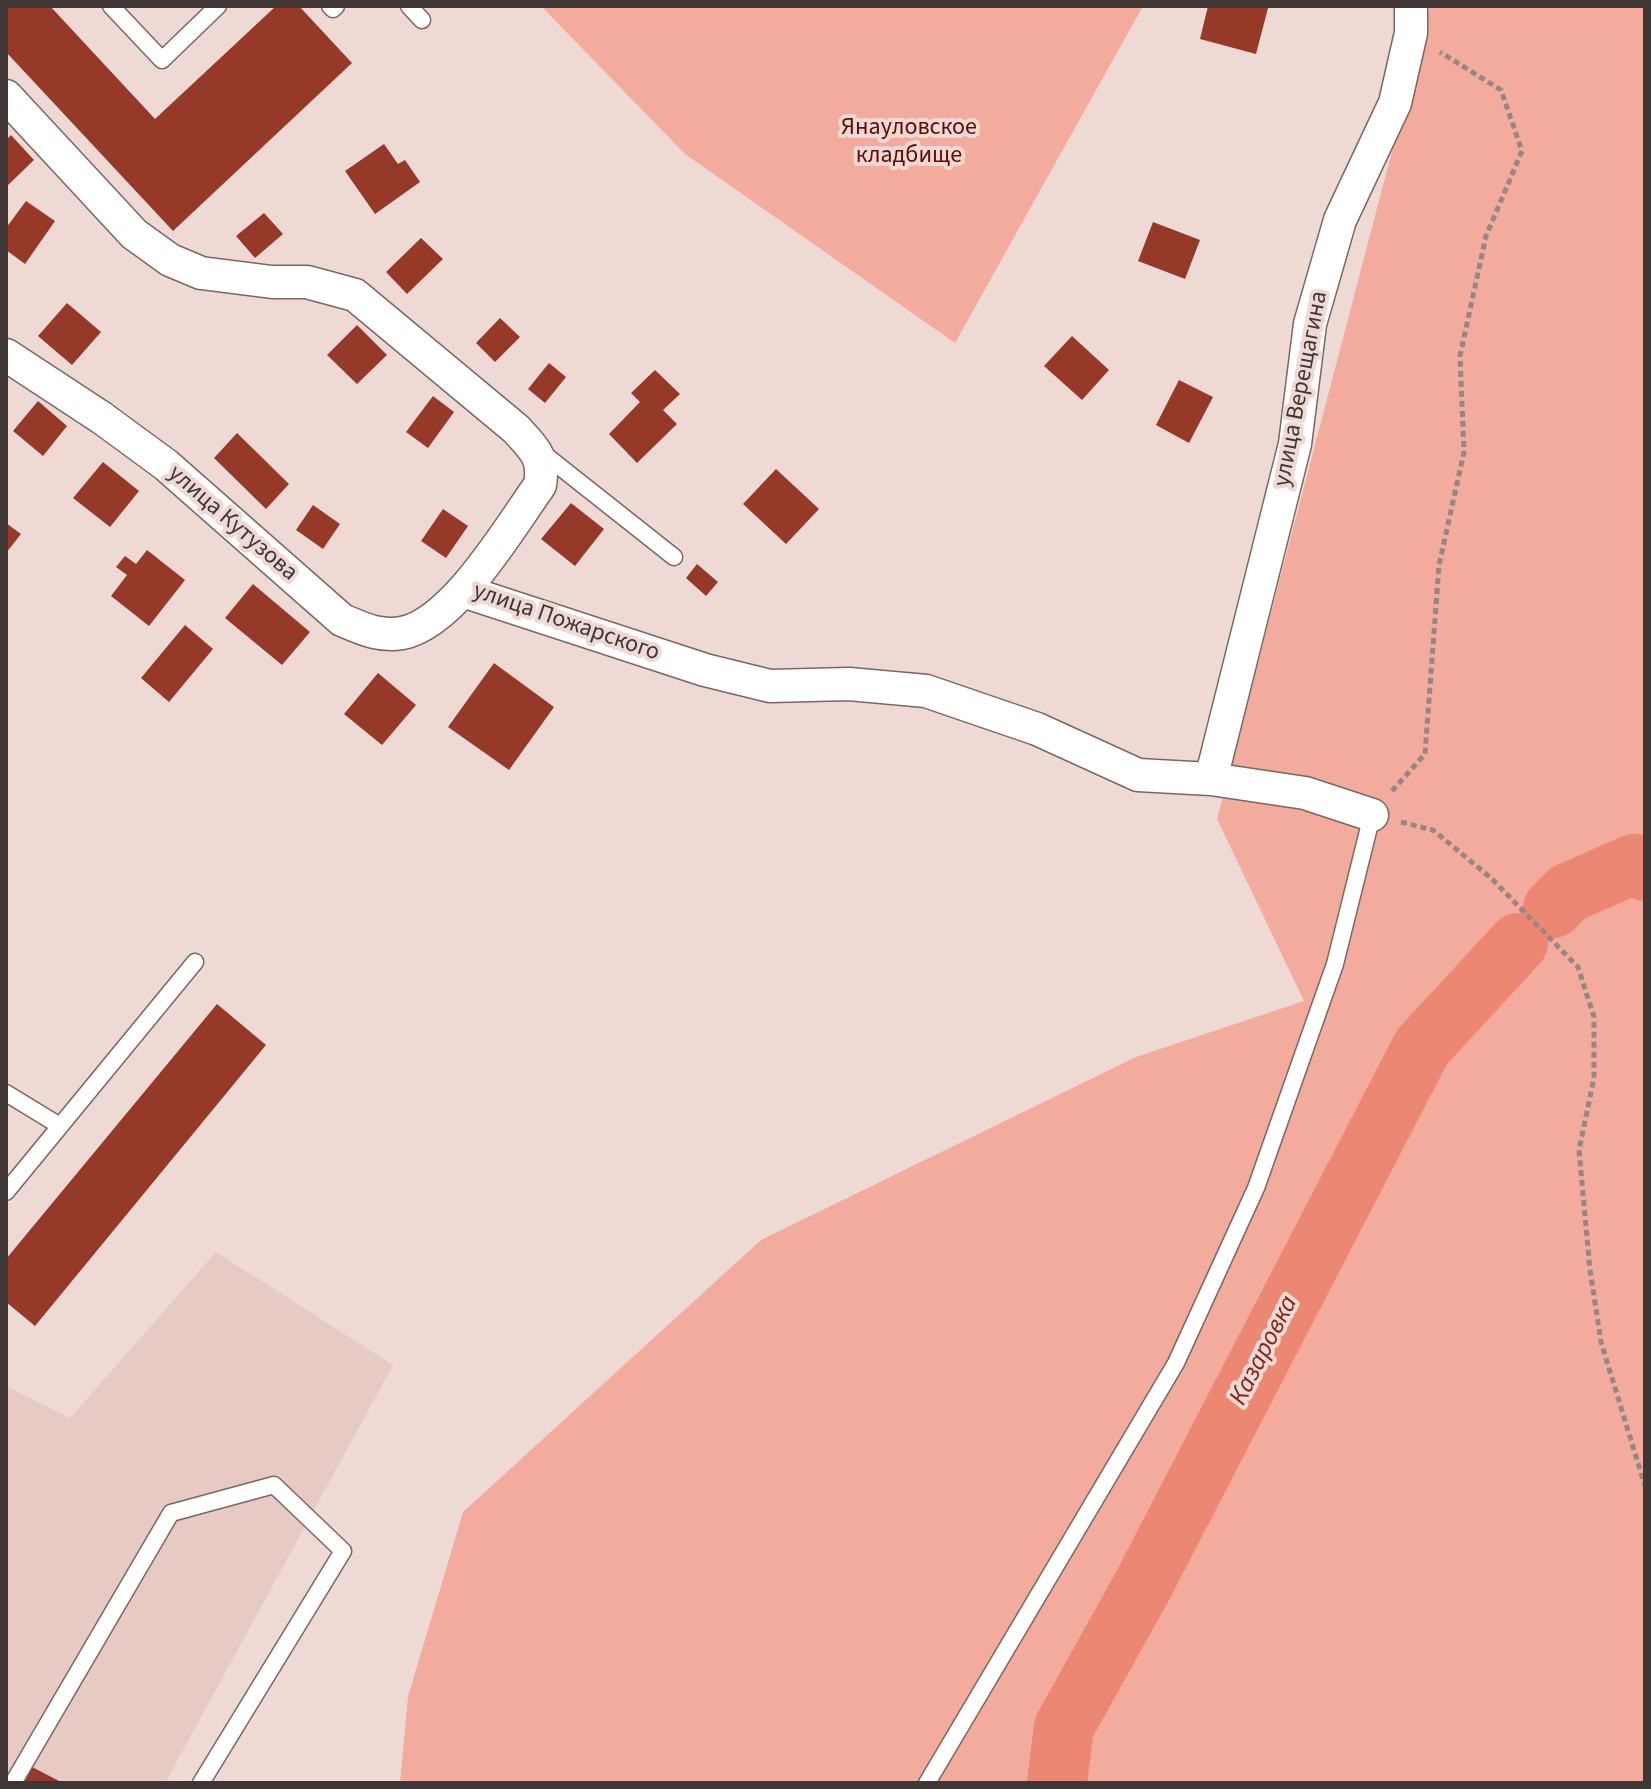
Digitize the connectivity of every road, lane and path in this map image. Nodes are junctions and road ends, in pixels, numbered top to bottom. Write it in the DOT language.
graph roads {
  1 [pos="111,6"];
  2 [pos="218,6"];
  3 [pos="409,6"];
  4 [pos="422,20"];
  5 [pos="1411,20"];
  6 [pos="6,96"];
  7 [pos="6,355"];
  8 [pos="526,440"];
  9 [pos="674,557"];
  10 [pos="463,591"];
  11 [pos="1211,779"];
  12 [pos="1372,815"];
  13 [pos="195,962"];
  14 [pos="6,1093"];
  15 [pos="60,1126"];
  16 [pos="6,1192"];
  17 [pos="1645,1486"];
  18 [pos="13,1783"];
  19 [pos="201,1783"];
  20 [pos="927,1783"];
  1 -- 2 [label="lane"];
  3 -- 4 [label="lane"];
  5 -- 11 [label="street, улица Верещагина"];
  5 -- 12 [label="path"];
  6 -- 8 [label="street, улица Пожарского"];
  7 -- 10 [label="street, улица Кутузова"];
  8 -- 9 [label="lane"];
  8 -- 10 [label="street, улица Пожарского"];
  10 -- 11 [label="street, улица Пожарского"];
  11 -- 12 [label="street, улица Пожарского"];
  12 -- 17 [label="path"];
  12 -- 20 [label="lane"];
  13 -- 15 [label="lane"];
  14 -- 15 [label="lane"];
  15 -- 16 [label="lane"];
  18 -- 19 [label="lane"];
}
